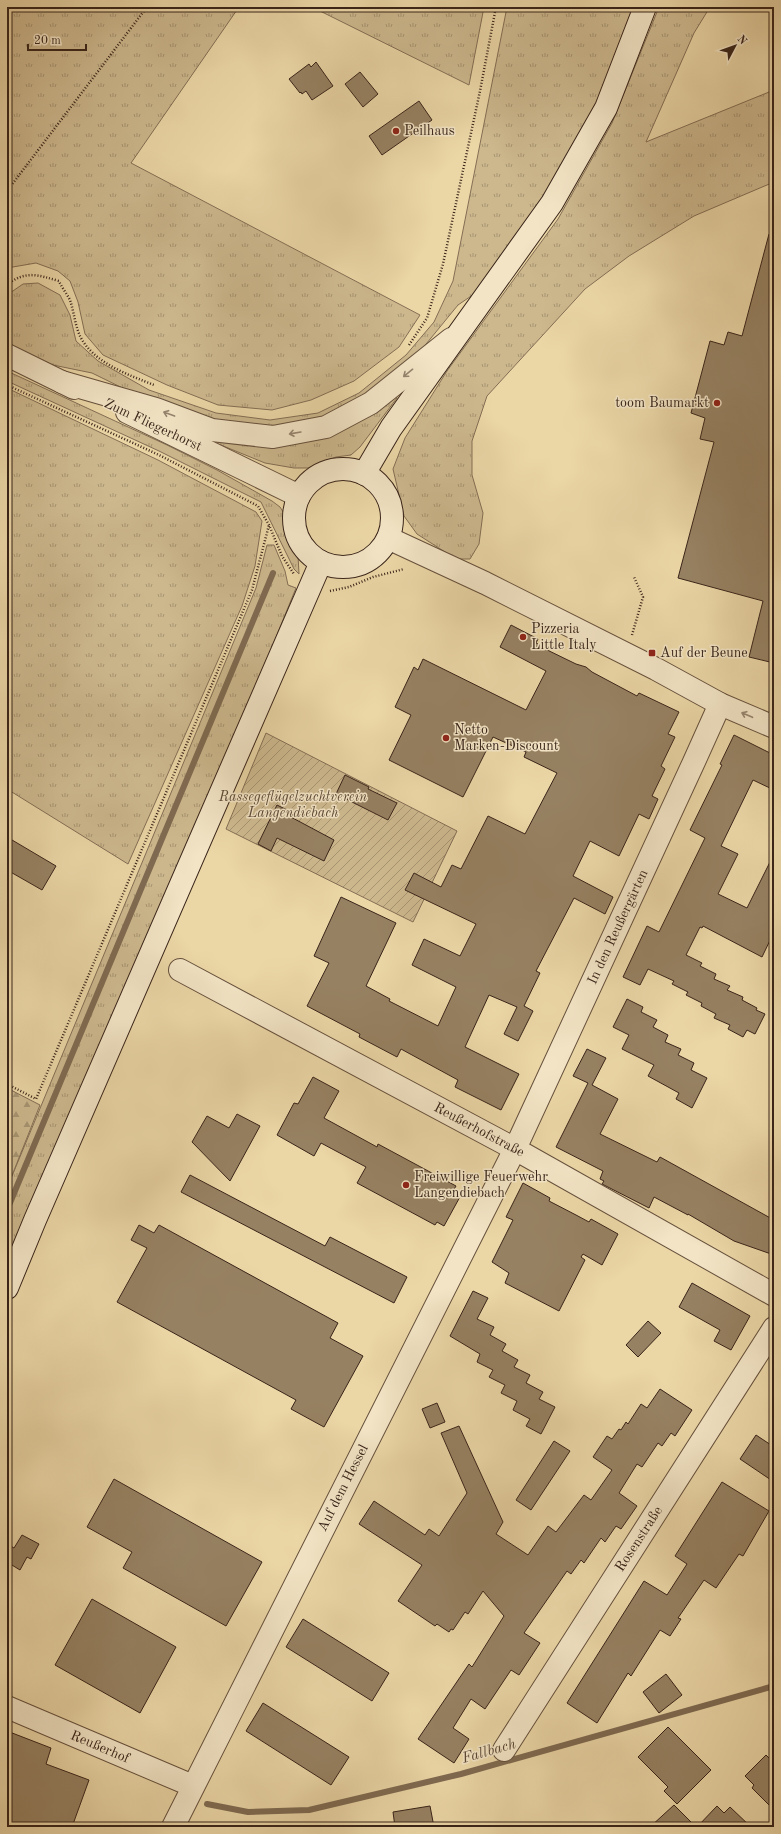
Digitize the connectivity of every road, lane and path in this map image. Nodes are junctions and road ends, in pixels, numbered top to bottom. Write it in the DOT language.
graph roads {
  1 [pos="146,7"];
  2 [pos="496,7"];
  3 [pos="645,7"];
  4 [pos="7,191"];
  5 [pos="7,285"];
  6 [pos="461,332"];
  7 [pos="408,346"];
  8 [pos="7,355"];
  9 [pos="62,382"];
  10 [pos="7,385"];
  11 [pos="159,387"];
  12 [pos="364,474"];
  13 [pos="299,496"];
  14 [pos="269,526"];
  15 [pos="388,538"];
  16 [pos="420,552"];
  17 [pos="321,562"];
  18 [pos="634,577"];
  19 [pos="312,584"];
  20 [pos="626,654"];
  21 [pos="720,704"];
  22 [pos="774,727"];
  23 [pos="180,970"];
  24 [pos="7,1084"];
  25 [pos="515,1149"];
  26 [pos="7,1288"];
  27 [pos="774,1295"];
  28 [pos="774,1328"];
  29 [pos="7,1707"];
  30 [pos="504,1750"];
  31 [pos="193,1786"];
  32 [pos="173,1827"];
  1 -- 4 [label="path"];
  2 -- 7 [label="path"];
  3 -- 6 [label="street"];
  5 -- 11 [label="path"];
  6 -- 9 [label="street, one-way"];
  6 -- 12 [label="street"];
  8 -- 9 [label="street, Zum Fliegerhorst"];
  9 -- 13 [label="street, Zum Fliegerhorst"];
  10 -- 14 [label="path"];
  12 -- 13 [label="street"];
  12 -- 15 [label="street"];
  13 -- 17 [label="street"];
  14 -- 19 [label="path"];
  14 -- 24 [label="path"];
  15 -- 16 [label="street"];
  15 -- 17 [label="street"];
  16 -- 19 [label="path"];
  16 -- 20 [label="street"];
  17 -- 19 [label="street"];
  18 -- 20 [label="path"];
  19 -- 26 [label="street"];
  20 -- 21 [label="street"];
  22 -- 21 [label="street, one-way"];
  21 -- 25 [label="street, In den Reußergärten"];
  23 -- 25 [label="street, Reußerhofstraße"];
  25 -- 27 [label="street, Reußerhofstraße"];
  25 -- 31 [label="street, Auf dem Hessel"];
  28 -- 30 [label="street, Rosenstraße"];
  29 -- 31 [label="street, Reußerhof"];
  31 -- 32 [label="street, Auf dem Hessel"];
}
